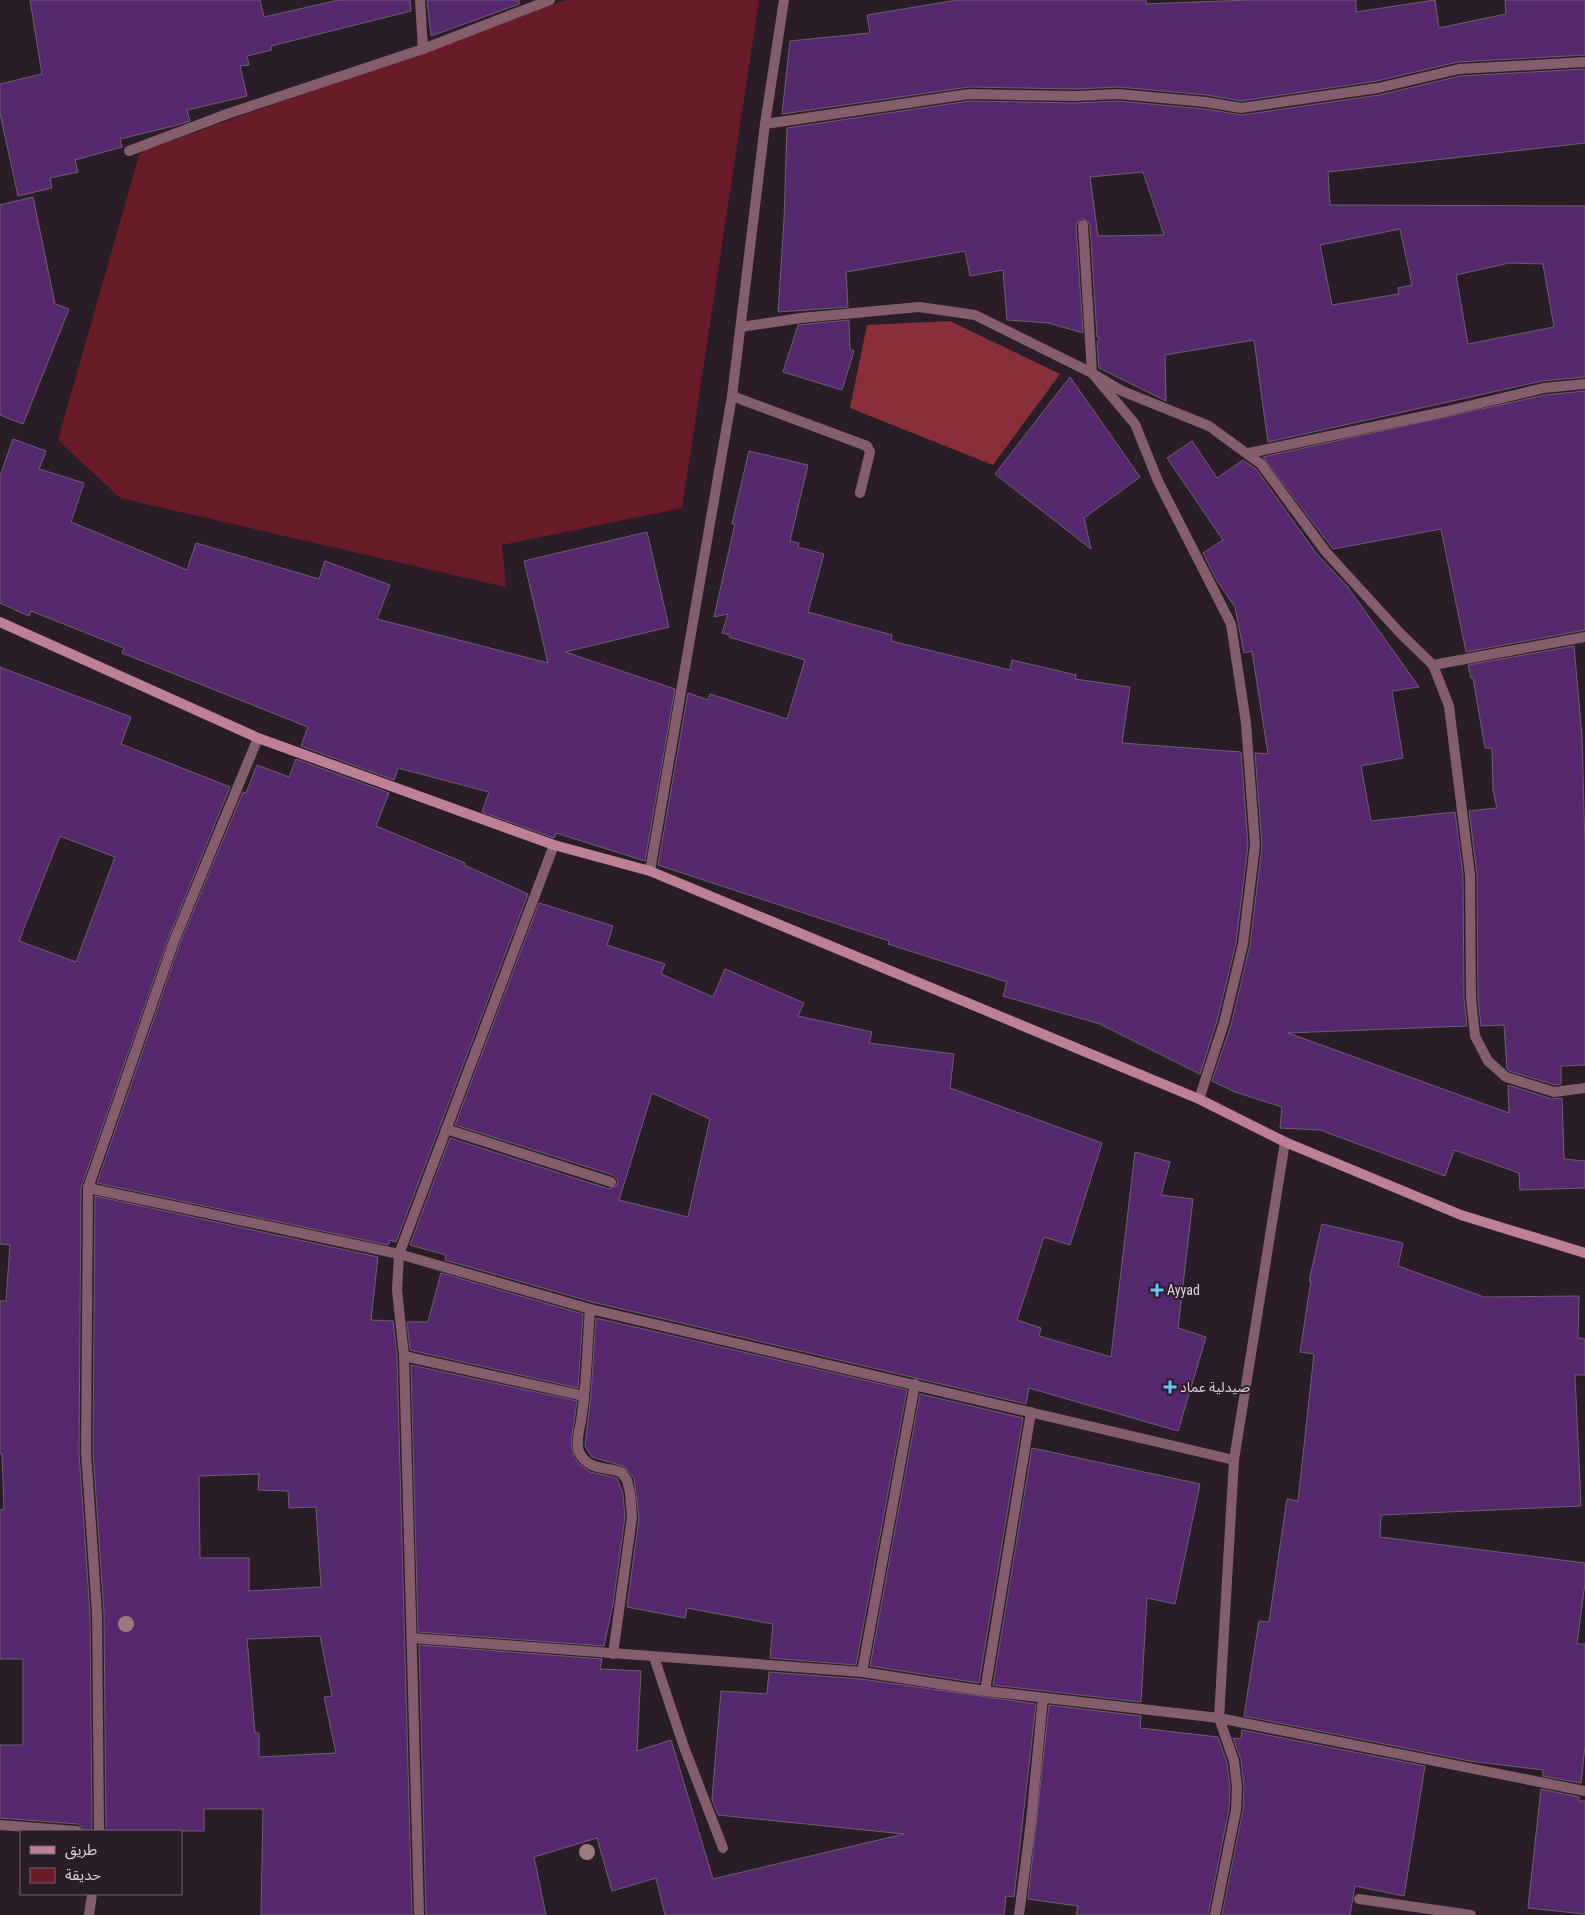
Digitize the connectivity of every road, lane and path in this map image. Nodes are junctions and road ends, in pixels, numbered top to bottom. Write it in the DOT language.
graph roads {
  1 [pos="420,0"];
  2 [pos="550,0"];
  3 [pos="784,0"];
  4 [pos="423,49"];
  5 [pos="1585,62"];
  6 [pos="765,124"];
  7 [pos="128,151"];
  8 [pos="1083,224"];
  9 [pos="741,327"];
  10 [pos="1092,374"];
  11 [pos="1585,384"];
  12 [pos="732,396"];
  13 [pos="1249,453"];
  14 [pos="860,493"];
  15 [pos="0,622"];
  16 [pos="1585,637"];
  17 [pos="1434,665"];
  18 [pos="258,738"];
  19 [pos="554,845"];
  20 [pos="650,871"];
  21 [pos="1585,1088"];
  22 [pos="1199,1100"];
  23 [pos="446,1129"];
  24 [pos="1285,1142"];
  25 [pos="611,1182"];
  26 [pos="88,1188"];
  27 [pos="1585,1253"];
  28 [pos="399,1254"];
  29 [pos="590,1309"];
  30 [pos="404,1356"];
  31 [pos="915,1384"];
  32 [pos="584,1396"];
  33 [pos="1031,1412"];
  34 [pos="1234,1460"];
  35 [pos="412,1638"];
  36 [pos="613,1654"];
  37 [pos="654,1657"];
  38 [pos="862,1672"];
  39 [pos="986,1691"];
  40 [pos="1043,1698"];
  41 [pos="1219,1718"];
  42 [pos="1585,1791"];
  43 [pos="0,1825"];
  44 [pos="64,1830"];
  45 [pos="98,1830"];
  46 [pos="723,1848"];
  47 [pos="92,1895"];
  48 [pos="1359,1899"];
  49 [pos="88,1915"];
  50 [pos="419,1915"];
  51 [pos="1019,1915"];
  52 [pos="1215,1915"];
  53 [pos="1470,1915"];
  1 -- 4 [label="street"];
  2 -- 4 [label="street"];
  3 -- 6 [label="street"];
  4 -- 7 [label="street"];
  5 -- 6 [label="street"];
  6 -- 9 [label="street"];
  8 -- 10 [label="street"];
  9 -- 10 [label="street"];
  9 -- 12 [label="street"];
  10 -- 13 [label="street"];
  10 -- 22 [label="street"];
  11 -- 13 [label="street"];
  12 -- 14 [label="street"];
  12 -- 20 [label="street"];
  13 -- 17 [label="street"];
  15 -- 18 [label="street"];
  16 -- 17 [label="street"];
  17 -- 21 [label="street"];
  18 -- 19 [label="street"];
  18 -- 26 [label="street"];
  19 -- 20 [label="street"];
  19 -- 23 [label="street"];
  20 -- 22 [label="street"];
  22 -- 24 [label="street"];
  23 -- 25 [label="street"];
  23 -- 28 [label="street"];
  24 -- 27 [label="street"];
  24 -- 34 [label="street"];
  26 -- 28 [label="street"];
  26 -- 45 [label="street"];
  28 -- 29 [label="street"];
  28 -- 30 [label="street"];
  29 -- 31 [label="street"];
  29 -- 32 [label="street"];
  30 -- 32 [label="street"];
  30 -- 35 [label="street"];
  31 -- 33 [label="street"];
  31 -- 38 [label="street"];
  32 -- 36 [label="street"];
  33 -- 34 [label="street"];
  33 -- 39 [label="street"];
  34 -- 41 [label="street"];
  35 -- 36 [label="street"];
  35 -- 50 [label="street"];
  36 -- 37 [label="street"];
  37 -- 38 [label="street"];
  37 -- 46 [label="street"];
  38 -- 39 [label="street"];
  39 -- 40 [label="street"];
  40 -- 41 [label="street"];
  40 -- 51 [label="street"];
  41 -- 42 [label="street"];
  41 -- 52 [label="street"];
  43 -- 44 [label="street"];
  47 -- 49 [label="street"];
  48 -- 53 [label="street"];
}
